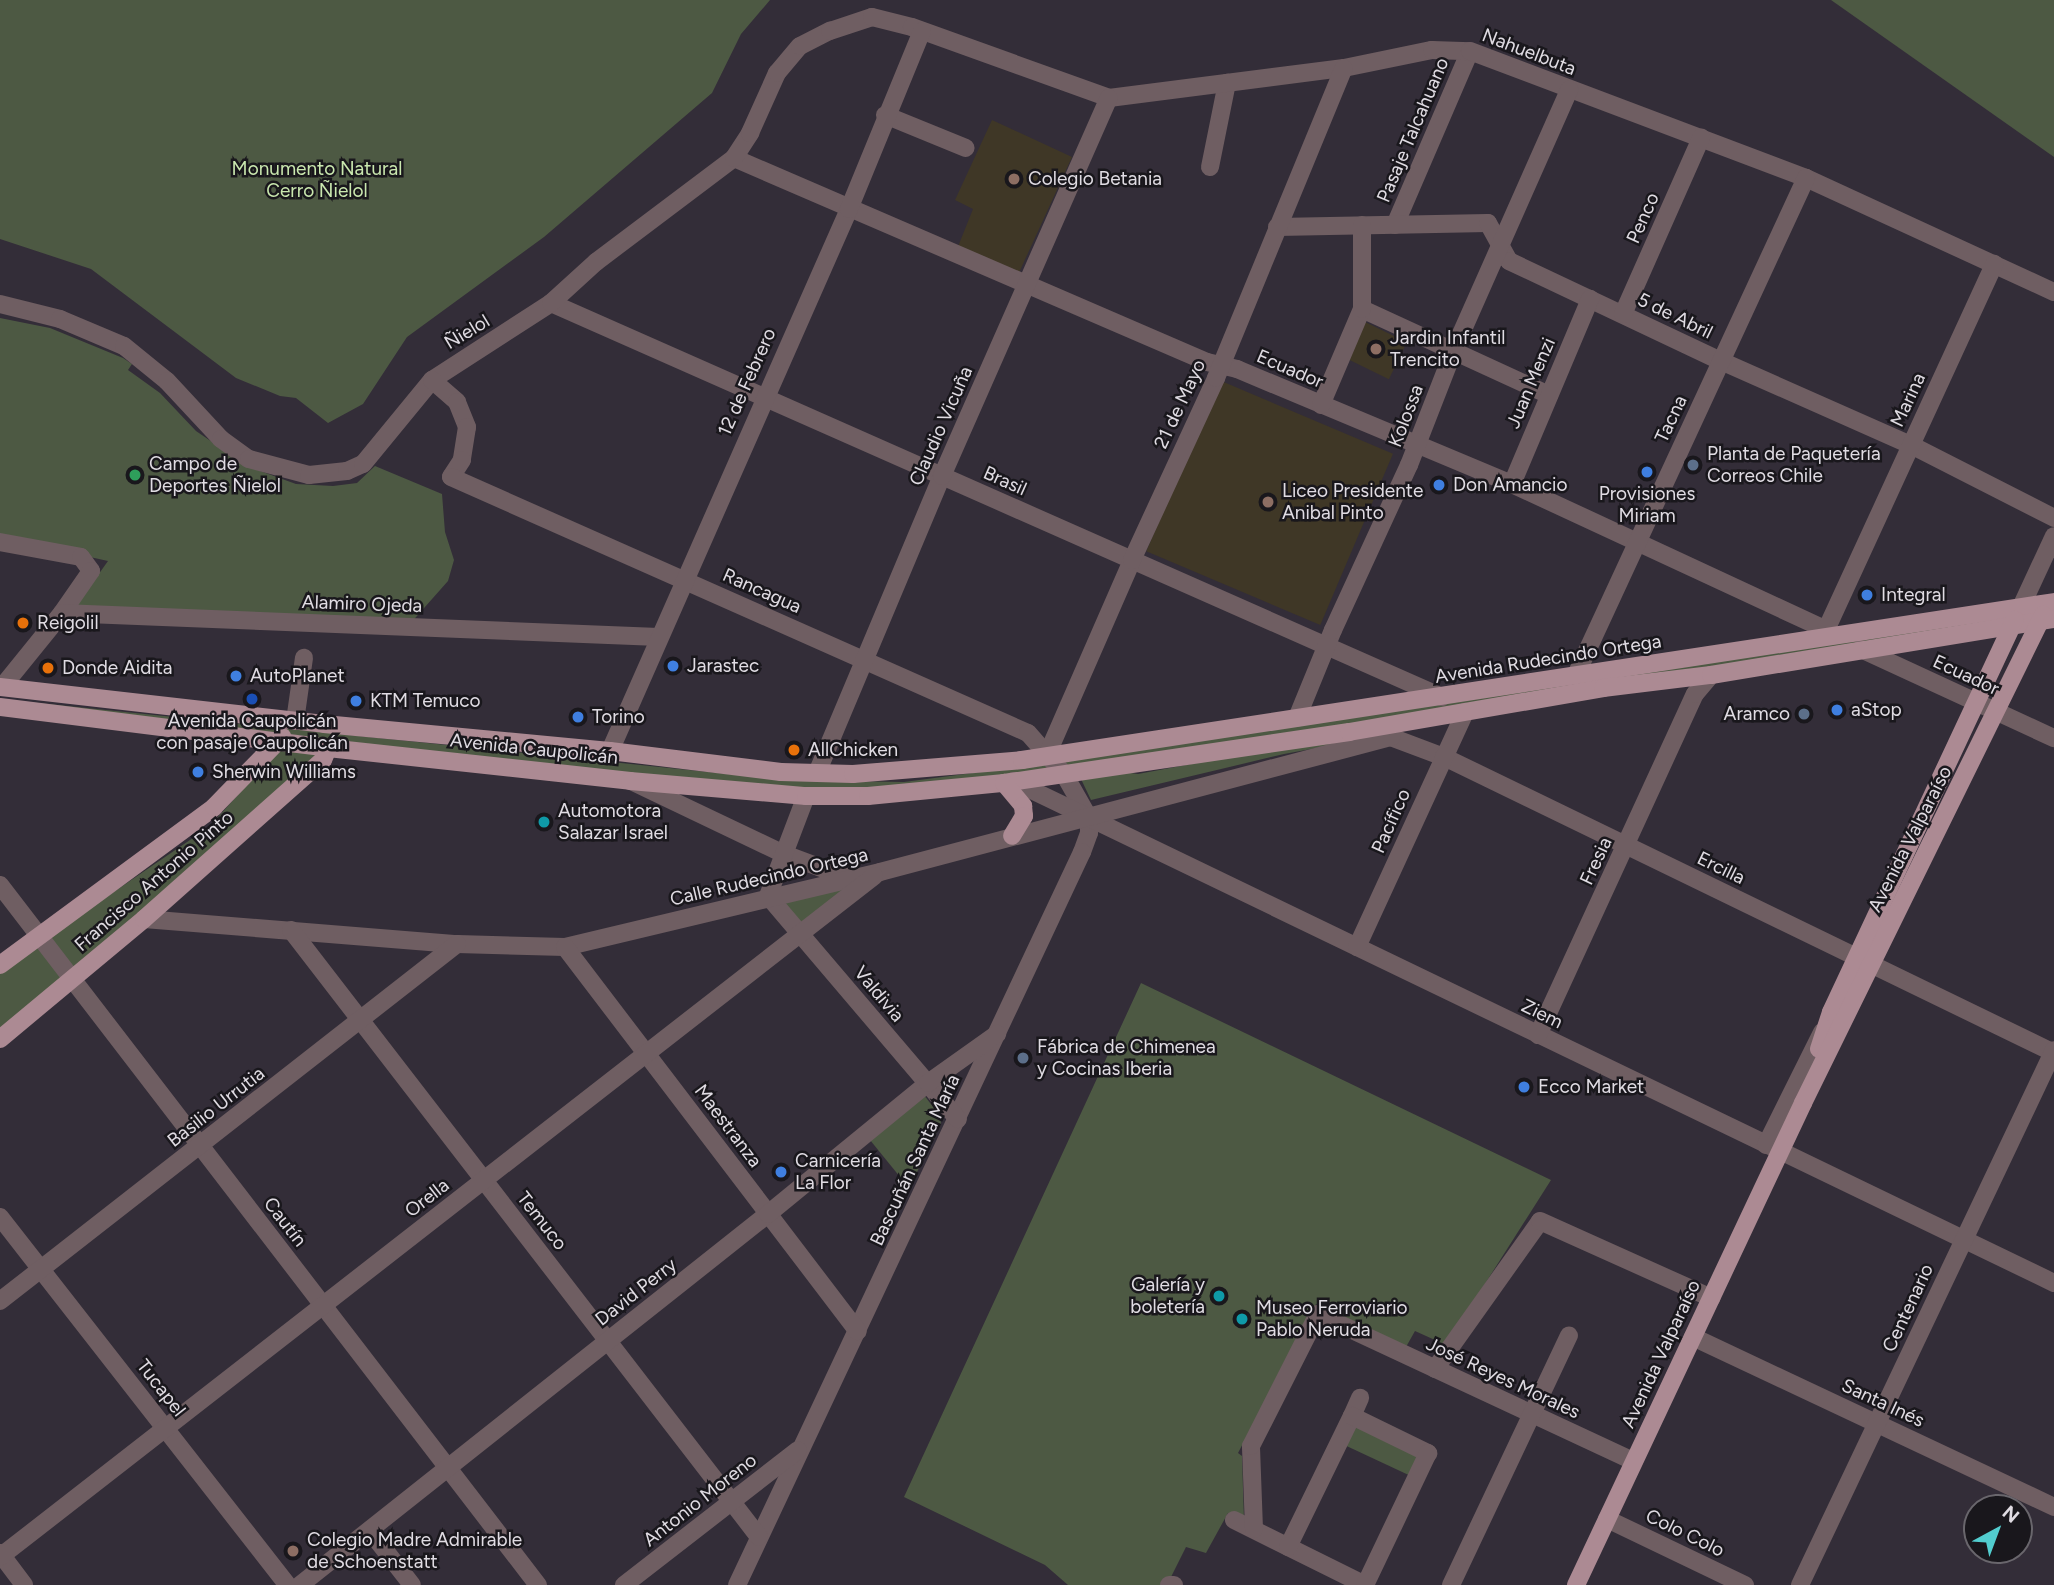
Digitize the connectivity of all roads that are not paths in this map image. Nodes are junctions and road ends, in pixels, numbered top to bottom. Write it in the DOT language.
graph roads {
  1 [pos="922,31"];
  2 [pos="1470,51"];
  3 [pos="1344,68"];
  4 [pos="1227,82"];
  5 [pos="1569,90"];
  6 [pos="1109,98"];
  7 [pos="885,115"];
  8 [pos="1701,138"];
  9 [pos="966,148"];
  10 [pos="734,158"];
  11 [pos="1210,167"];
  12 [pos="1806,178"];
  13 [pos="849,209"];
  14 [pos="1362,225"];
  15 [pos="1395,225"];
  16 [pos="1277,227"];
  17 [pos="1499,245"];
  18 [pos="1994,264"];
  19 [pos="1027,286"];
  20 [pos="2054,292"];
  21 [pos="1590,299"];
  22 [pos="551,303"];
  23 [pos="0,304"];
  24 [pos="1362,309"];
  25 [pos="1623,314"];
  26 [pos="1453,352"];
  27 [pos="1721,361"];
  28 [pos="1222,365"];
  29 [pos="432,380"];
  30 [pos="1549,395"];
  31 [pos="763,397"];
  32 [pos="1321,405"];
  33 [pos="1417,445"];
  34 [pos="1911,445"];
  35 [pos="942,476"];
  36 [pos="1512,484"];
  37 [pos="2054,518"];
  38 [pos="2054,536"];
  39 [pos="0,542"];
  40 [pos="1639,542"];
  41 [pos="1132,560"];
  42 [pos="684,580"];
  43 [pos="2021,607"];
  44 [pos="2050,608"];
  45 [pos="62,613"];
  46 [pos="2012,626"];
  47 [pos="1823,632"];
  48 [pos="659,637"];
  49 [pos="1326,645"];
  50 [pos="1861,649"];
  51 [pos="304,658"];
  52 [pos="863,658"];
  53 [pos="1711,675"];
  54 [pos="1575,677"];
  55 [pos="1672,680"];
  56 [pos="1,688"];
  57 [pos="1442,697"];
  58 [pos="1975,702"];
  59 [pos="1691,703"];
  60 [pos="0,707"];
  61 [pos="1465,712"];
  62 [pos="1996,712"];
  63 [pos="1297,718"];
  64 [pos="303,722"];
  65 [pos="1367,727"];
  66 [pos="1391,737"];
  67 [pos="2054,738"];
  68 [pos="276,741"];
  69 [pos="503,741"];
  70 [pos="328,748"];
  71 [pos="610,751"];
  72 [pos="1048,755"];
  73 [pos="1444,757"];
  74 [pos="499,765"];
  75 [pos="558,772"];
  76 [pos="817,774"];
  77 [pos="853,774"];
  78 [pos="1064,774"];
  79 [pos="630,781"];
  80 [pos="1008,782"];
  81 [pos="806,796"];
  82 [pos="1089,818"];
  83 [pos="1012,836"];
  84 [pos="1626,845"];
  85 [pos="784,854"];
  86 [pos="880,872"];
  87 [pos="851,879"];
  88 [pos="0,885"];
  89 [pos="768,897"];
  90 [pos="144,919"];
  91 [pos="291,930"];
  92 [pos="801,934"];
  93 [pos="38,936"];
  94 [pos="457,944"];
  95 [pos="565,947"];
  96 [pos="1357,947"];
  97 [pos="1863,961"];
  98 [pos="0,965"];
  99 [pos="73,980"];
  100 [pos="1831,1012"];
  101 [pos="360,1020"];
  102 [pos="999,1032"];
  103 [pos="1538,1035"];
  104 [pos="0,1039"];
  105 [pos="2054,1052"];
  106 [pos="646,1054"];
  107 [pos="928,1083"];
  108 [pos="1803,1103"];
  109 [pos="958,1119"];
  110 [pos="201,1147"];
  111 [pos="1773,1148"];
  112 [pos="484,1180"];
  113 [pos="768,1214"];
  114 [pos="0,1217"];
  115 [pos="1964,1240"];
  116 [pos="41,1270"];
  117 [pos="2054,1283"];
  118 [pos="1711,1298"];
  119 [pos="0,1301"];
  120 [pos="323,1306"];
  121 [pos="858,1331"];
  122 [pos="1569,1335"];
  123 [pos="1693,1337"];
  124 [pos="608,1341"];
  125 [pos="1435,1369"];
  126 [pos="1360,1398"];
  127 [pos="1531,1414"];
  128 [pos="1352,1416"];
  129 [pos="1877,1423"];
  130 [pos="166,1428"];
  131 [pos="1437,1436"];
  132 [pos="802,1447"];
  133 [pos="1428,1453"];
  134 [pos="1633,1461"];
  135 [pos="449,1469"];
  136 [pos="732,1502"];
  137 [pos="2054,1507"];
  138 [pos="1607,1519"];
  139 [pos="1234,1520"];
  140 [pos="1254,1529"];
  141 [pos="370,1531"];
  142 [pos="760,1537"];
  143 [pos="1288,1547"];
  144 [pos="1,1555"];
  145 [pos="24,1585"];
  146 [pos="288,1585"];
  147 [pos="300,1585"];
  148 [pos="412,1585"];
  149 [pos="538,1585"];
  150 [pos="624,1585"];
  151 [pos="737,1585"];
  152 [pos="1365,1585"];
  153 [pos="1451,1585"];
  154 [pos="1576,1585"];
  155 [pos="1745,1585"];
  156 [pos="1800,1585"];
  1 -- 6 [label="street, Nahuelbuta"];
  1 -- 7 [label="street, 12 de Febrero"];
  1 -- 10 [label="street, Ñielol"];
  2 -- 3 [label="street, Nahuelbuta"];
  2 -- 5 [label="street, Nahuelbuta"];
  2 -- 15 [label="street, Pasaje Talcahuano"];
  3 -- 4 [label="street, Nahuelbuta"];
  3 -- 16 [label="street, 21 de Mayo"];
  4 -- 6 [label="street, Nahuelbuta"];
  4 -- 11 [label="street"];
  5 -- 8 [label="street, Nahuelbuta"];
  5 -- 17 [label="street, Kolossa"];
  6 -- 19 [label="street, Claudio Vicuña"];
  7 -- 9 [label="street"];
  7 -- 13 [label="street, 12 de Febrero"];
  8 -- 12 [label="street, Nahuelbuta"];
  8 -- 25 [label="street, Penco"];
  10 -- 13 [label="street, Ecuador"];
  10 -- 22 [label="street, Ñielol"];
  12 -- 18 [label="street, Nahuelbuta"];
  12 -- 27 [label="street, Tacna"];
  13 -- 19 [label="street, Ecuador"];
  13 -- 31 [label="street, 12 de Febrero"];
  14 -- 15 [label="street, 5 de Abril"];
  14 -- 16 [label="street, 5 de Abril"];
  14 -- 24 [label="street"];
  15 -- 17 [label="street, 5 de Abril"];
  16 -- 28 [label="street, 21 de Mayo"];
  17 -- 21 [label="street, 5 de Abril"];
  17 -- 26 [label="street, Kolossa"];
  18 -- 20 [label="street, Nahuelbuta"];
  18 -- 34 [label="street, Marina"];
  19 -- 28 [label="street, Ecuador"];
  19 -- 35 [label="street, Claudio Vicuña"];
  21 -- 25 [label="street, 5 de Abril"];
  21 -- 30 [label="street, Juan Menzi"];
  22 -- 29 [label="street, Ñielol"];
  22 -- 31 [label="street, Brasil"];
  23 -- 29 [label="street, Ñielol"];
  24 -- 26 [label="street"];
  24 -- 32 [label="street"];
  25 -- 27 [label="street, 5 de Abril"];
  26 -- 30 [label="street"];
  26 -- 33 [label="street, Kolossa"];
  27 -- 34 [label="street, 5 de Abril"];
  27 -- 40 [label="street, Tacna"];
  28 -- 32 [label="street, Ecuador"];
  28 -- 41 [label="street, 21 de Mayo"];
  29 -- 42 [label="street, Rancagua"];
  30 -- 36 [label="street, Juan Menzi"];
  31 -- 35 [label="street, Brasil"];
  31 -- 42 [label="street, 12 de Febrero"];
  32 -- 33 [label="street, Ecuador"];
  33 -- 36 [label="street, Ecuador"];
  33 -- 49 [label="street, Kolossa"];
  34 -- 37 [label="street, 5 de Abril"];
  34 -- 47 [label="street, Marina"];
  35 -- 41 [label="street, Brasil"];
  35 -- 52 [label="street, Claudio Vicuña"];
  36 -- 40 [label="street, Ecuador"];
  38 -- 43 [label="street, Avenida Valparaíso"];
  39 -- 45 [label="street"];
  40 -- 47 [label="street, Ecuador"];
  40 -- 54 [label="street, Tacna"];
  41 -- 49 [label="street, Brasil"];
  41 -- 72 [label="street, 21 de Mayo"];
  42 -- 48 [label="street, 12 de Febrero"];
  42 -- 52 [label="street, Rancagua"];
  43 -- 44 [label="main road, Avenida Rudecindo Ortega"];
  43 -- 46 [label="main road, Avenida Valparaíso"];
  43 -- 47 [label="main road, Avenida Rudecindo Ortega"];
  44 -- 46 [label="main road, Avenida Rudecindo Ortega"];
  44 -- 62 [label="main road, Avenida Valparaíso"];
  45 -- 48 [label="street, Alamiro Ojeda"];
  45 -- 56 [label="street"];
  46 -- 50 [label="main road, Avenida Rudecindo Ortega"];
  46 -- 58 [label="main road, Avenida Valparaíso"];
  47 -- 54 [label="main road, Avenida Rudecindo Ortega"];
  48 -- 71 [label="street, 12 de Febrero"];
  49 -- 57 [label="street, Brasil"];
  49 -- 63 [label="street, Kolossa"];
  50 -- 53 [label="main road, Avenida Rudecindo Ortega"];
  50 -- 58 [label="street, Ecuador"];
  51 -- 64 [label="street"];
  52 -- 72 [label="street, Rancagua"];
  52 -- 76 [label="street, Claudio Vicuña"];
  53 -- 55 [label="main road, Avenida Rudecindo Ortega"];
  53 -- 59 [label="street, Fresia"];
  54 -- 57 [label="main road, Avenida Rudecindo Ortega"];
  55 -- 59 [label="street"];
  55 -- 61 [label="main road, Avenida Rudecindo Ortega"];
  56 -- 64 [label="main road, Avenida Caupolicán"];
  57 -- 63 [label="main road, Avenida Rudecindo Ortega"];
  58 -- 62 [label="street, Ecuador"];
  58 -- 97 [label="main road, Avenida Valparaíso"];
  59 -- 84 [label="street, Fresia"];
  60 -- 68 [label="main road, Avenida Caupolicán"];
  61 -- 65 [label="main road, Avenida Rudecindo Ortega"];
  61 -- 73 [label="street, Pacífico"];
  62 -- 67 [label="street, Ecuador"];
  62 -- 97 [label="main road, Avenida Valparaíso"];
  63 -- 72 [label="main road, Avenida Rudecindo Ortega"];
  64 -- 68 [label="main road, Francisco Antonio Pinto"];
  64 -- 69 [label="main road, Avenida Caupolicán"];
  65 -- 66 [label="street, Ercilla"];
  65 -- 78 [label="main road, Avenida Rudecindo Ortega"];
  66 -- 73 [label="street, Ercilla"];
  66 -- 82 [label="street, Calle Rudecindo Ortega"];
  68 -- 70 [label="main road, Avenida Caupolicán"];
  68 -- 93 [label="main road, Francisco Antonio Pinto"];
  69 -- 71 [label="main road, Avenida Caupolicán"];
  69 -- 74 [label="main road"];
  70 -- 74 [label="main road, Avenida Caupolicán"];
  70 -- 90 [label="main road, Francisco Antonio Pinto"];
  71 -- 75 [label="main road"];
  71 -- 76 [label="main road, Avenida Caupolicán"];
  72 -- 77 [label="main road, Avenida Caupolicán"];
  72 -- 78 [label="street"];
  73 -- 84 [label="street, Ercilla"];
  73 -- 96 [label="street, Pacífico"];
  74 -- 75 [label="main road, Avenida Caupolicán"];
  75 -- 79 [label="main road, Avenida Caupolicán"];
  76 -- 77 [label="main road, Avenida Caupolicán"];
  77 -- 81 [label="main road"];
  78 -- 80 [label="main road, Avenida Caupolicán"];
  78 -- 82 [label="street"];
  79 -- 81 [label="main road, Avenida Caupolicán"];
  79 -- 85 [label="street"];
  80 -- 81 [label="main road, Avenida Caupolicán"];
  80 -- 82 [label="street, Ziem"];
  80 -- 83 [label="main road"];
  81 -- 85 [label="street"];
  82 -- 83 [label="street, Calle Rudecindo Ortega"];
  82 -- 96 [label="street, Ziem"];
  82 -- 102 [label="street, Bascuñán Santa María"];
  83 -- 86 [label="street, Calle Rudecindo Ortega"];
  84 -- 97 [label="street, Ercilla"];
  84 -- 103 [label="street, Fresia"];
  85 -- 87 [label="street"];
  85 -- 89 [label="street"];
  86 -- 87 [label="street, Calle Rudecindo Ortega"];
  86 -- 92 [label="street, Orella"];
  87 -- 89 [label="street, Calle Rudecindo Ortega"];
  88 -- 93 [label="street, Cautín"];
  89 -- 92 [label="street, Valdivia"];
  89 -- 95 [label="street, Calle Rudecindo Ortega"];
  90 -- 91 [label="street, Calle Rudecindo Ortega"];
  90 -- 99 [label="main road, Francisco Antonio Pinto"];
  91 -- 94 [label="street, Calle Rudecindo Ortega"];
  91 -- 101 [label="street, Temuco"];
  92 -- 106 [label="street, Orella"];
  92 -- 107 [label="street, Valdivia"];
  93 -- 98 [label="main road, Francisco Antonio Pinto"];
  93 -- 99 [label="street, Cautín"];
  94 -- 95 [label="street, Calle Rudecindo Ortega"];
  94 -- 101 [label="street, Basilio Urrutia"];
  95 -- 106 [label="street, Maestranza"];
  96 -- 103 [label="street, Ziem"];
  97 -- 100 [label="main road, Avenida Valparaíso"];
  97 -- 105 [label="street, Ercilla"];
  97 -- 108 [label="main road, Avenida Valparaíso"];
  99 -- 104 [label="main road, Francisco Antonio Pinto"];
  99 -- 110 [label="street, Cautín"];
  100 -- 108 [label="main road, Avenida Valparaíso"];
  100 -- 111 [label="street, Avenida Valparaíso"];
  101 -- 110 [label="street, Basilio Urrutia"];
  101 -- 112 [label="street, Temuco"];
  102 -- 107 [label="street, David Perry"];
  102 -- 109 [label="street, Bascuñán Santa María"];
  103 -- 111 [label="street, Ziem"];
  105 -- 115 [label="street, Centenario"];
  106 -- 112 [label="street, Orella"];
  106 -- 113 [label="street, Maestranza"];
  107 -- 109 [label="street, Valdivia"];
  107 -- 113 [label="street, David Perry"];
  108 -- 111 [label="main road, Avenida Valparaíso"];
  109 -- 121 [label="street, Bascuñán Santa María"];
  110 -- 116 [label="street, Basilio Urrutia"];
  110 -- 120 [label="street, Cautín"];
  111 -- 115 [label="street, Ziem"];
  111 -- 118 [label="main road, Avenida Valparaíso"];
  112 -- 120 [label="street, Orella"];
  112 -- 124 [label="street, Temuco"];
  113 -- 121 [label="street, Maestranza"];
  113 -- 124 [label="street, David Perry"];
  114 -- 116 [label="street, Tucapel"];
  115 -- 117 [label="street, Ziem"];
  115 -- 129 [label="street, Centenario"];
  116 -- 119 [label="street, Basilio Urrutia"];
  116 -- 130 [label="street, Tucapel"];
  118 -- 123 [label="main road, Avenida Valparaíso"];
  118 -- 125 [label="street"];
  120 -- 130 [label="street, Orella"];
  120 -- 135 [label="street, Cautín"];
  121 -- 132 [label="street, Bascuñán Santa María"];
  122 -- 127 [label="street"];
  123 -- 129 [label="street, Santa Inés"];
  123 -- 134 [label="main road, Avenida Valparaíso"];
  124 -- 135 [label="street, David Perry"];
  124 -- 136 [label="street, Temuco"];
  125 -- 127 [label="street, José Reyes Morales"];
  125 -- 140 [label="street, José Reyes Morales"];
  126 -- 128 [label="street"];
  127 -- 134 [label="street, José Reyes Morales"];
  127 -- 153 [label="street"];
  128 -- 133 [label="street"];
  128 -- 143 [label="street"];
  129 -- 137 [label="street, Santa Inés"];
  129 -- 156 [label="street, Centenario"];
  130 -- 144 [label="street, Orella"];
  130 -- 146 [label="street, Tucapel"];
  131 -- 133 [label="street"];
  132 -- 136 [label="street, Antonio Moreno"];
  132 -- 142 [label="street, Bascuñán Santa María"];
  133 -- 152 [label="street"];
  134 -- 138 [label="main road, Avenida Valparaíso"];
  135 -- 141 [label="street, David Perry"];
  135 -- 149 [label="street, Cautín"];
  136 -- 142 [label="street, Temuco"];
  136 -- 150 [label="street, Antonio Moreno"];
  138 -- 154 [label="main road, Avenida Valparaíso"];
  138 -- 155 [label="street, Colo Colo"];
  139 -- 140 [label="street"];
  140 -- 143 [label="street"];
  141 -- 147 [label="street, David Perry"];
  141 -- 148 [label="street"];
  142 -- 151 [label="street, Bascuñán Santa María"];
  143 -- 152 [label="street"];
  144 -- 145 [label="street"];
}
